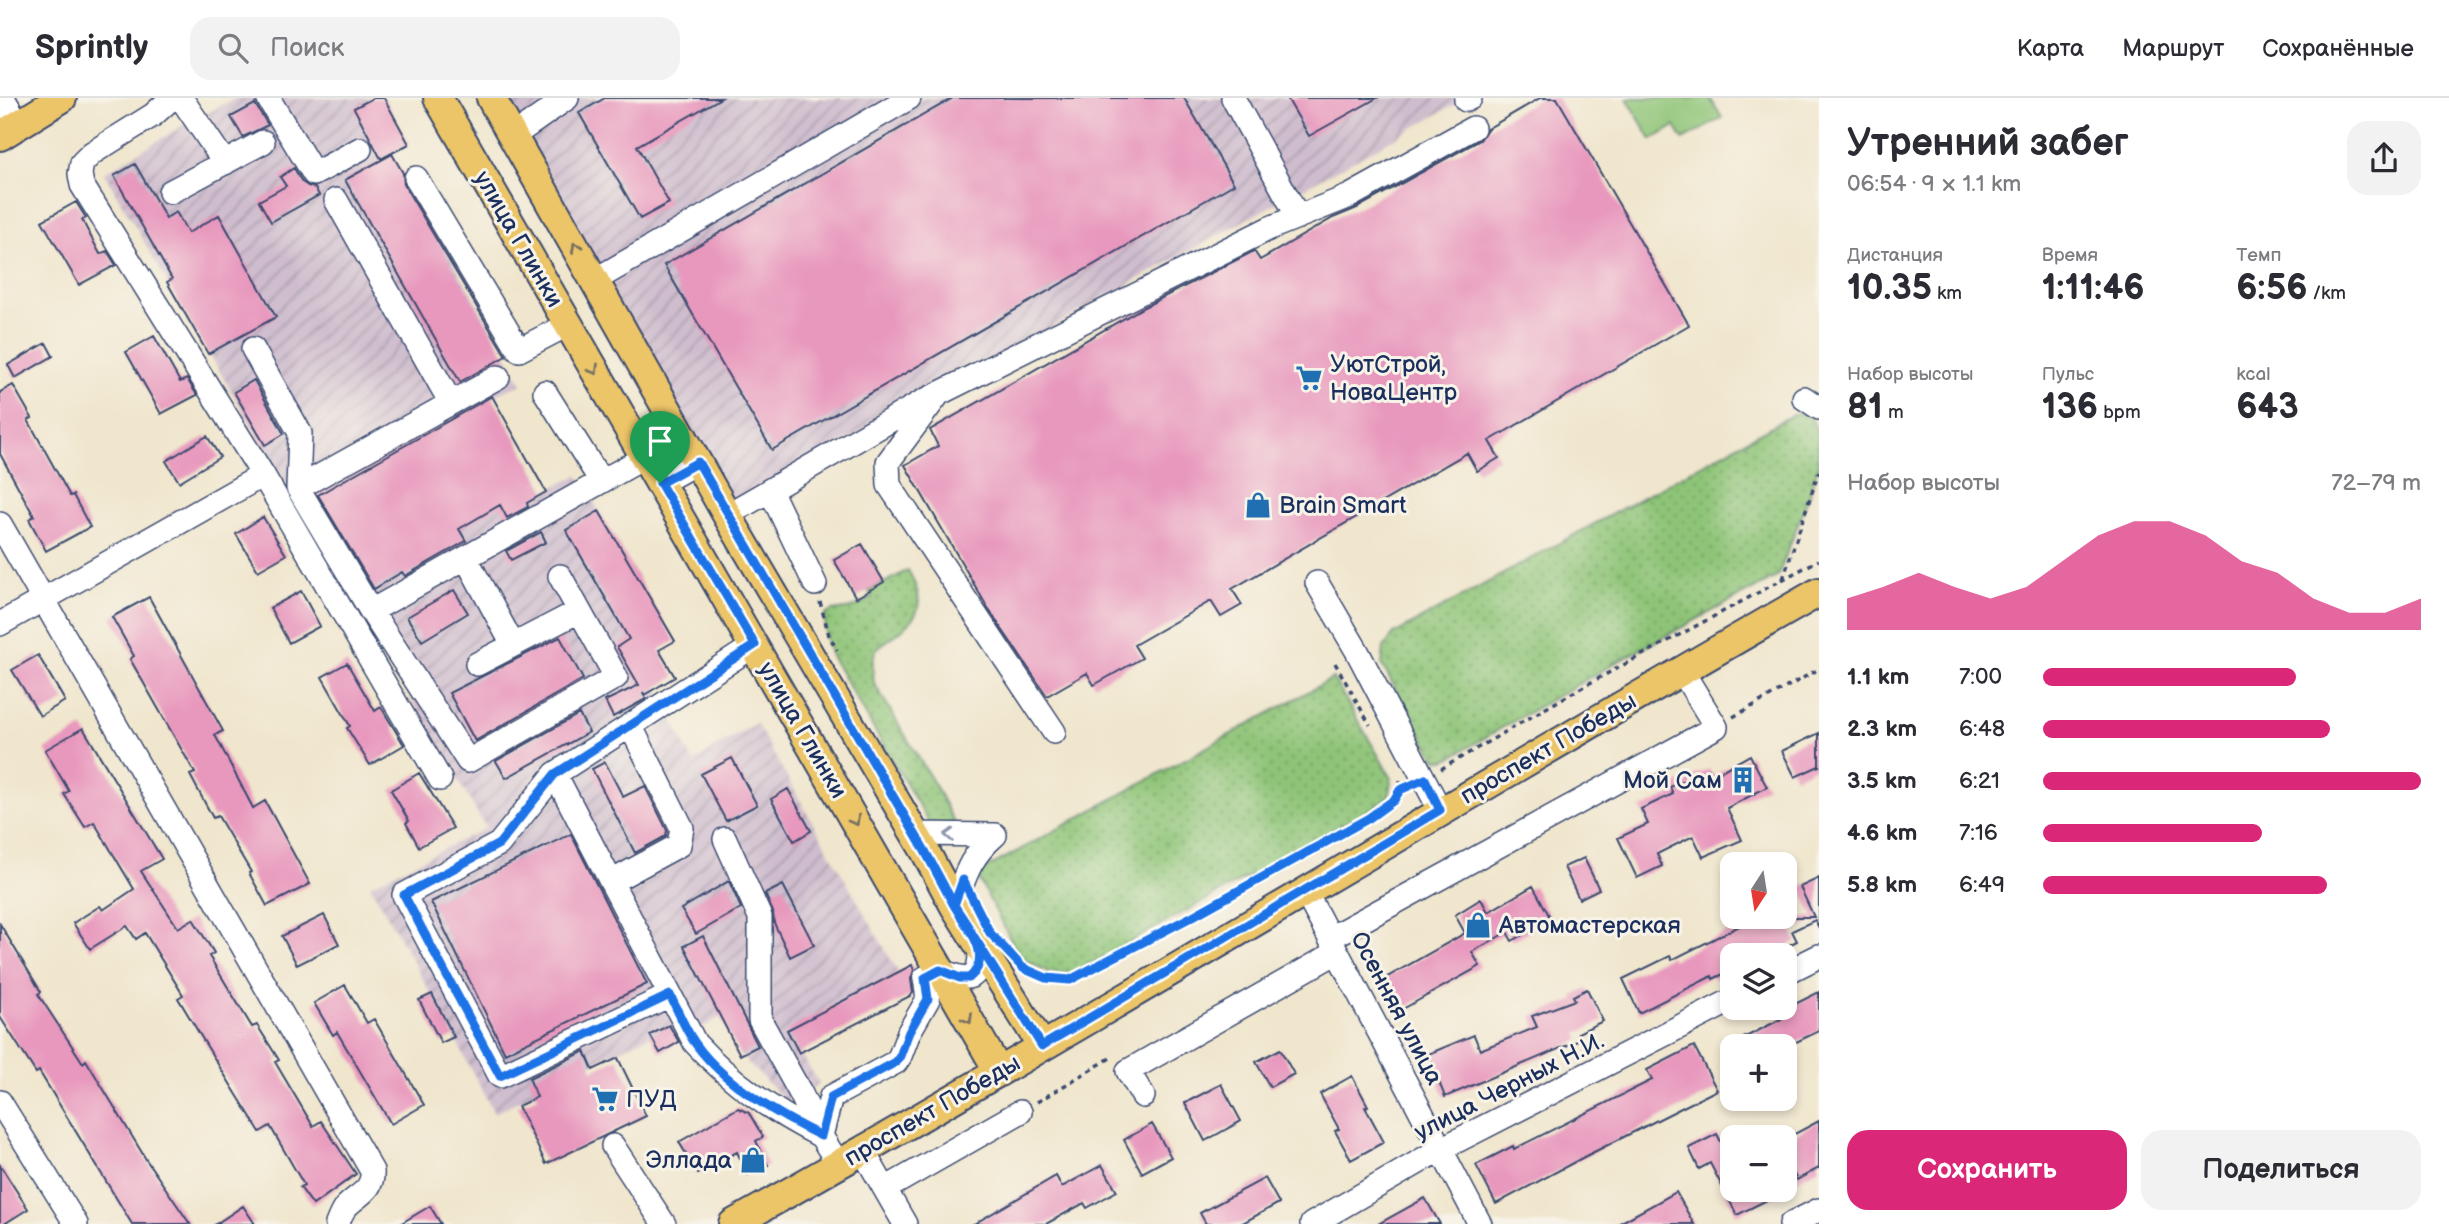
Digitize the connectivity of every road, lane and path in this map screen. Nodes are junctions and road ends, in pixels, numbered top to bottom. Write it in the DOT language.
graph roads {
  1 [pos="3,98"];
  2 [pos="62,98"];
  3 [pos="172,98"];
  4 [pos="181,98"];
  5 [pos="268,98"];
  6 [pos="438,98"];
  7 [pos="491,98"];
  8 [pos="567,98"];
  9 [pos="909,98"];
  10 [pos="1233,98"];
  11 [pos="1473,128"];
  12 [pos="10,131"];
  13 [pos="513,136"];
  14 [pos="263,142"];
  15 [pos="360,149"];
  16 [pos="225,163"];
  17 [pos="416,178"];
  18 [pos="170,192"];
  19 [pos="336,200"];
  20 [pos="1298,217"];
  21 [pos="595,280"];
  22 [pos="567,325"];
  23 [pos="253,349"];
  24 [pos="498,377"];
  25 [pos="545,392"];
  26 [pos="939,394"];
  27 [pos="451,403"];
  28 [pos="645,457"];
  29 [pos="698,462"];
  30 [pos="1819,471"];
  31 [pos="263,475"];
  32 [pos="601,481"];
  33 [pos="660,483"];
  34 [pos="298,488"];
  35 [pos="770,490"];
  36 [pos="727,515"];
  37 [pos="0,524"];
  38 [pos="466,558"];
  39 [pos="1819,560"];
  40 [pos="559,576"];
  41 [pos="1783,581"];
  42 [pos="1317,583"];
  43 [pos="815,584"];
  44 [pos="1819,592"];
  45 [pos="45,599"];
  46 [pos="371,611"];
  47 [pos="579,611"];
  48 [pos="0,624"];
  49 [pos="513,645"];
  50 [pos="755,645"];
  51 [pos="841,659"];
  52 [pos="1335,663"];
  53 [pos="477,664"];
  54 [pos="1819,669"];
  55 [pos="1682,671"];
  56 [pos="630,725"];
  57 [pos="1716,727"];
  58 [pos="1054,732"];
  59 [pos="1374,733"];
  60 [pos="555,774"];
  61 [pos="440,779"];
  62 [pos="1400,779"];
  63 [pos="1425,779"];
  64 [pos="1440,810"];
  65 [pos="908,824"];
  66 [pos="725,839"];
  67 [pos="611,882"];
  68 [pos="1305,891"];
  69 [pos="954,905"];
  70 [pos="1334,945"];
  71 [pos="980,948"];
  72 [pos="1819,956"];
  73 [pos="1017,962"];
  74 [pos="1797,967"];
  75 [pos="940,970"];
  76 [pos="670,995"];
  77 [pos="1720,1006"];
  78 [pos="1042,1046"];
  79 [pos="1117,1054"];
  80 [pos="999,1072"];
  81 [pos="1143,1096"];
  82 [pos="0,1102"];
  83 [pos="1020,1112"];
  84 [pos="821,1136"];
  85 [pos="613,1146"];
  86 [pos="1441,1149"];
  87 [pos="863,1151"];
  88 [pos="839,1165"];
  89 [pos="885,1189"];
  90 [pos="1819,1210"];
  91 [pos="76,1224"];
  92 [pos="337,1224"];
  93 [pos="664,1224"];
  94 [pos="733,1224"];
  95 [pos="905,1224"];
  96 [pos="1312,1224"];
  97 [pos="1480,1224"];
  98 [pos="1791,1224"];
  1 -- 12 [label="street"];
  2 -- 12 [label="main road"];
  3 -- 31 [label="street"];
  4 -- 16 [label="street"];
  5 -- 15 [label="street"];
  6 -- 22 [label="main road, улица Глинки"];
  7 -- 13 [label="main road, улица Глинки"];
  8 -- 13 [label="street"];
  9 -- 21 [label="street"];
  10 -- 20 [label="street"];
  11 -- 20 [label="street"];
  21 -- 13 [label="main road, улица Глинки, one-way"];
  14 -- 16 [label="street"];
  16 -- 18 [label="street"];
  17 -- 22 [label="street"];
  19 -- 27 [label="street"];
  20 -- 26 [label="street"];
  21 -- 29 [label="main road, улица Глинки"];
  22 -- 28 [label="main road, улица Глинки, one-way"];
  23 -- 34 [label="street"];
  24 -- 27 [label="street"];
  25 -- 32 [label="street"];
  26 -- 35 [label="street"];
  26 -- 58 [label="street"];
  27 -- 34 [label="street"];
  28 -- 32 [label="street"];
  28 -- 33 [label="main road, улица Глинки"];
  29 -- 33 [label="street"];
  29 -- 36 [label="main road, улица Глинки"];
  30 -- 41 [label="path"];
  31 -- 45 [label="street"];
  31 -- 61 [label="street"];
  32 -- 38 [label="street"];
  33 -- 50 [label="main road, улица Глинки"];
  34 -- 46 [label="street"];
  35 -- 36 [label="street"];
  35 -- 43 [label="street"];
  36 -- 65 [label="main road, улица Глинки"];
  37 -- 45 [label="street"];
  38 -- 46 [label="street"];
  38 -- 49 [label="street"];
  39 -- 41 [label="path"];
  40 -- 47 [label="street"];
  41 -- 63 [label="path"];
  42 -- 63 [label="street"];
  43 -- 51 [label="path"];
  44 -- 55 [label="main road, проспект Победы"];
  45 -- 48 [label="street"];
  45 -- 92 [label="street"];
  46 -- 47 [label="street"];
  47 -- 49 [label="street"];
  49 -- 53 [label="street"];
  50 -- 56 [label="street"];
  50 -- 75 [label="main road, улица Глинки, one-way"];
  52 -- 59 [label="path"];
  54 -- 57 [label="path"];
  55 -- 57 [label="street"];
  55 -- 64 [label="main road, проспект Победы"];
  56 -- 60 [label="street"];
  56 -- 67 [label="street"];
  57 -- 70 [label="street"];
  60 -- 67 [label="street"];
  60 -- 76 [label="street"];
  62 -- 73 [label="path"];
  63 -- 64 [label="street"];
  64 -- 68 [label="main road, проспект Победы"];
  65 -- 69 [label="main road, улица Глинки"];
  69 -- 65 [label="street, one-way"];
  66 -- 84 [label="street"];
  67 -- 76 [label="street"];
  68 -- 70 [label="street, Осенняя улица"];
  68 -- 78 [label="main road, проспект Победы"];
  69 -- 71 [label="main road, улица Глинки"];
  70 -- 81 [label="street"];
  70 -- 86 [label="street, Осенняя улица"];
  71 -- 75 [label="street"];
  71 -- 78 [label="main road, улица Глинки"];
  72 -- 74 [label="street"];
  75 -- 80 [label="main road, улица Глинки, one-way"];
  75 -- 84 [label="street"];
  76 -- 84 [label="street"];
  77 -- 86 [label="street, улица Черных Н.И."];
  78 -- 80 [label="main road, проспект Победы"];
  79 -- 83 [label="path"];
  80 -- 87 [label="main road, проспект Победы"];
  82 -- 91 [label="street"];
  83 -- 89 [label="street"];
  84 -- 88 [label="street"];
  85 -- 93 [label="street"];
  86 -- 96 [label="street, улица Черных Н.И."];
  86 -- 97 [label="street, Осенняя улица"];
  87 -- 88 [label="main road, проспект Победы"];
  87 -- 89 [label="street"];
  88 -- 94 [label="main road, проспект Победы"];
  89 -- 95 [label="street"];
  90 -- 98 [label="street"];
}
